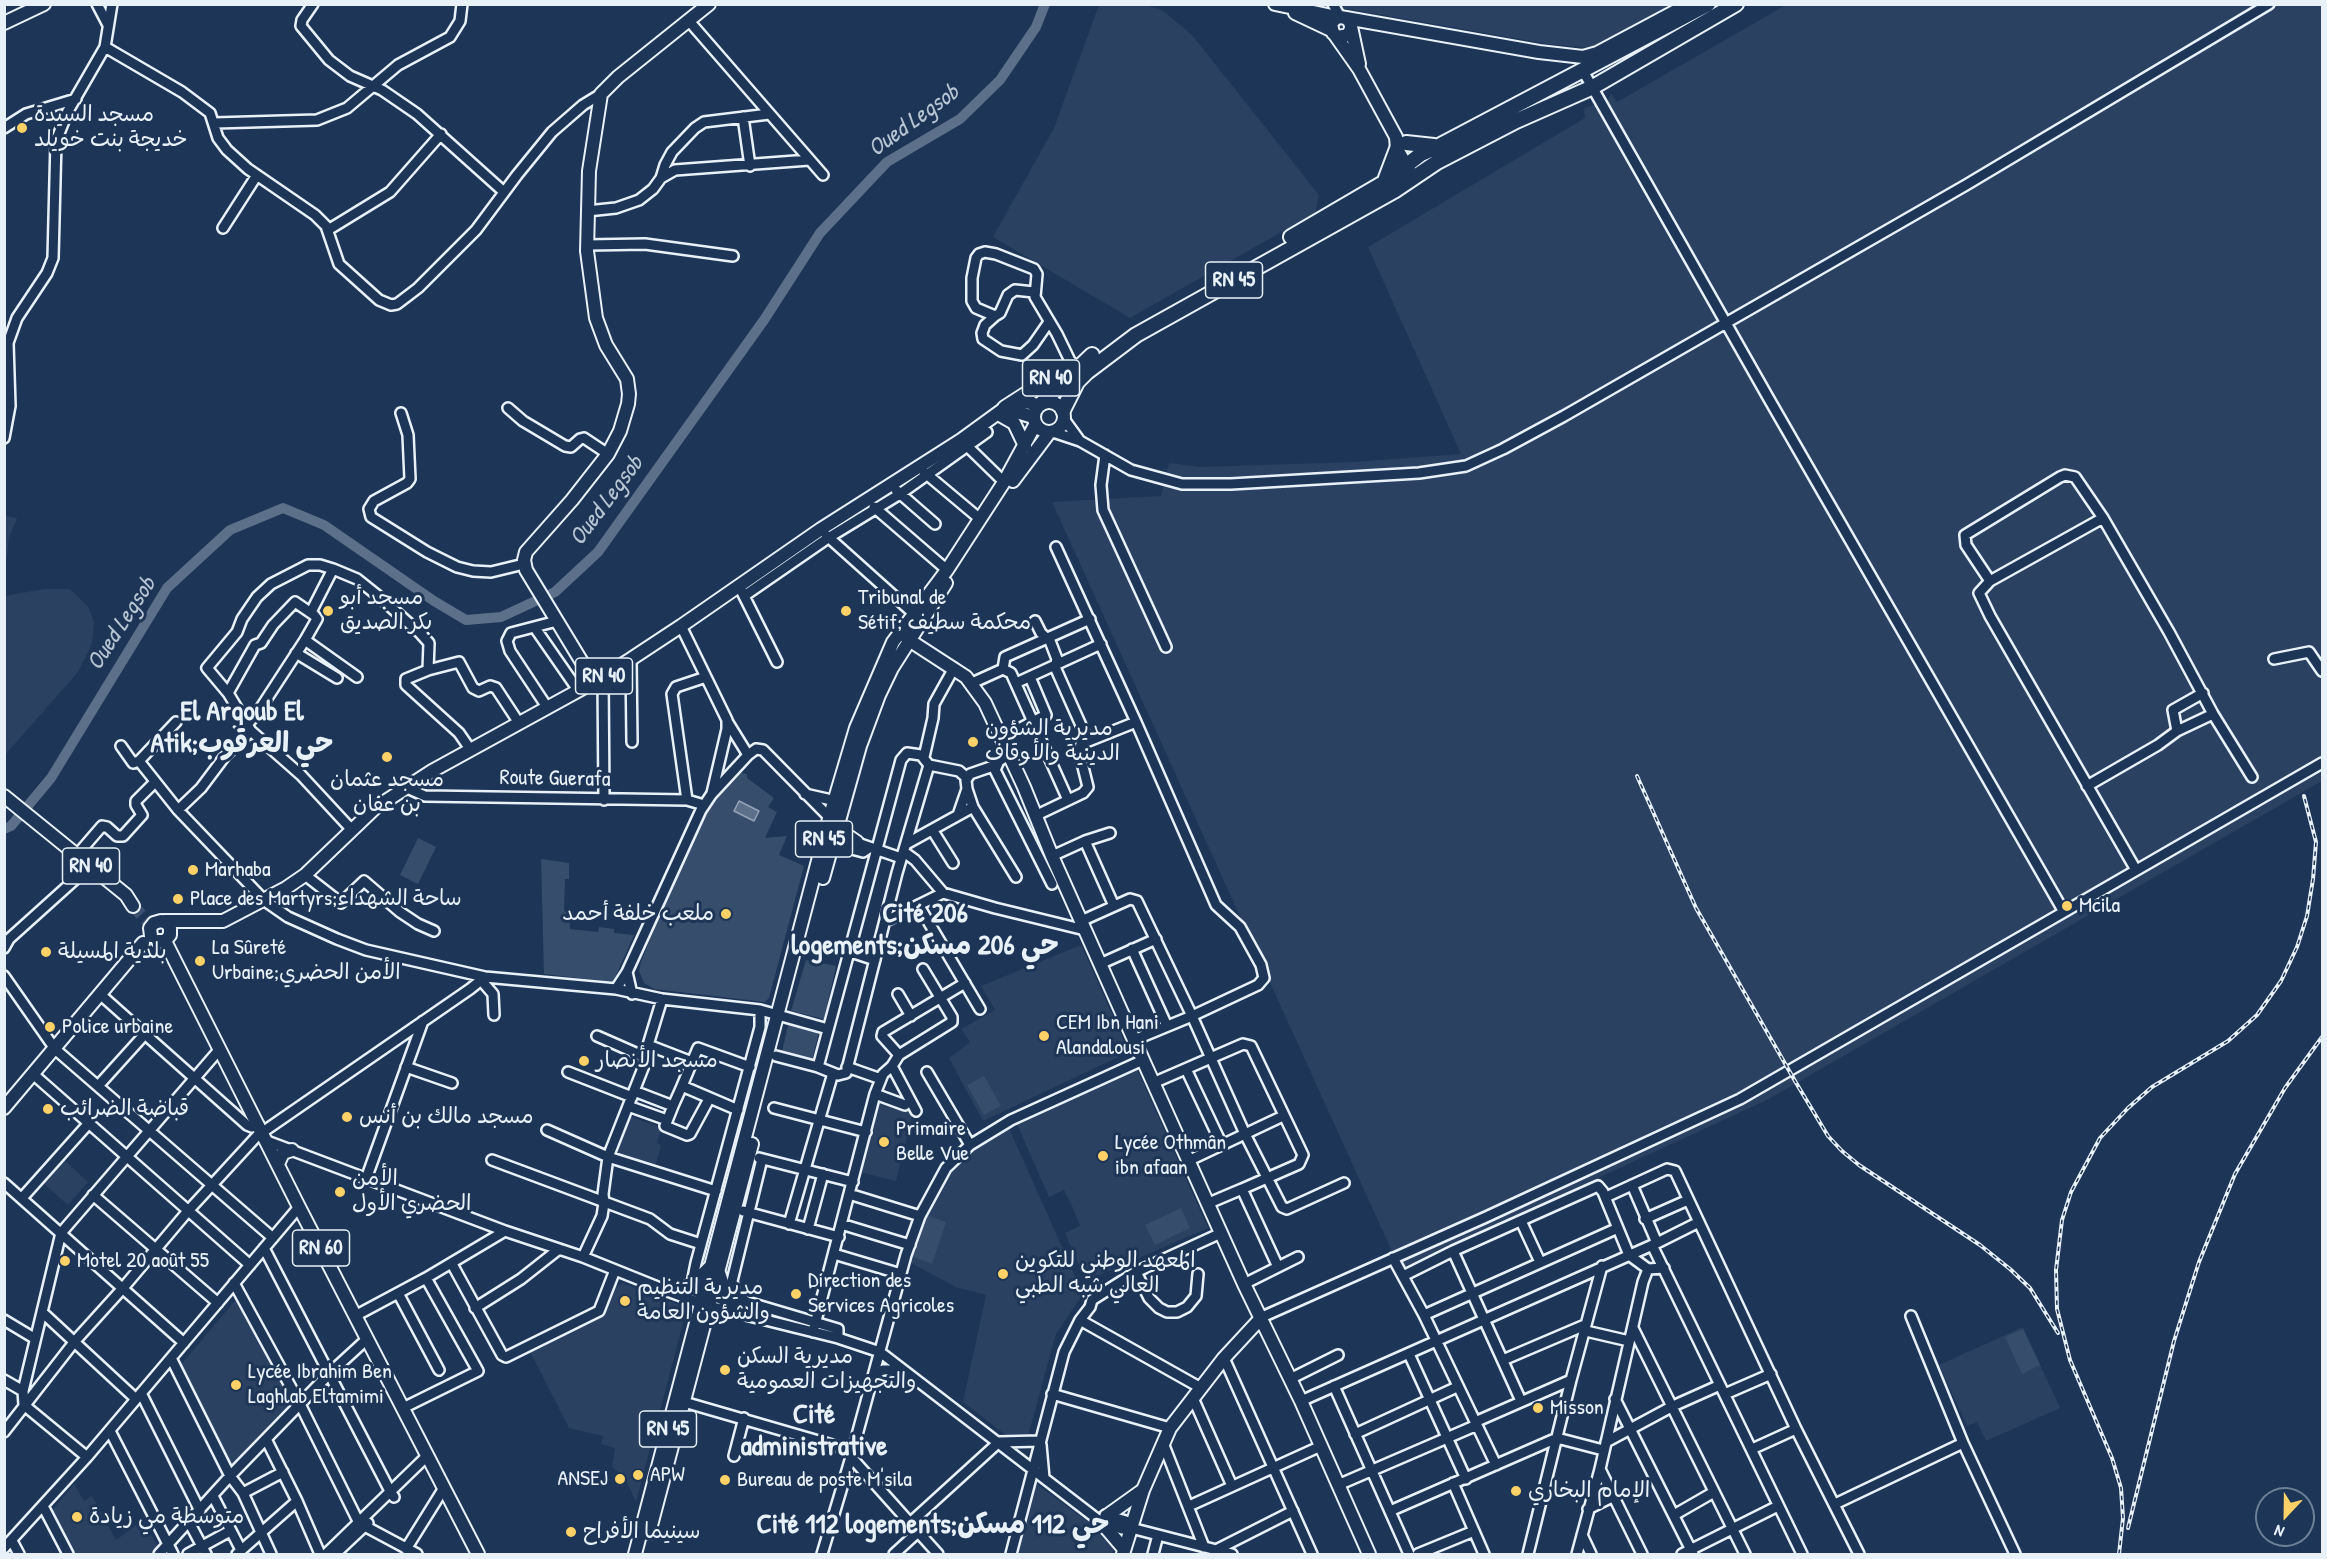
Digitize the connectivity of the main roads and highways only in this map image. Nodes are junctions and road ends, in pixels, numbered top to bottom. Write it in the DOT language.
graph roads {
  1 [pos="44,4"];
  2 [pos="709,4"];
  3 [pos="1689,4"];
  4 [pos="1708,4"];
  5 [pos="1736,4"];
  6 [pos="1277,5"];
  7 [pos="4,23"];
  8 [pos="1380,23"];
  9 [pos="1346,24"];
  10 [pos="1333,33"];
  11 [pos="1359,69"];
  12 [pos="1400,143"];
  13 [pos="1440,146"];
  14 [pos="1411,160"];
  15 [pos="1419,174"];
  16 [pos="1384,182"];
  17 [pos="1098,350"];
  18 [pos="1041,404"];
  19 [pos="1000,413"];
  20 [pos="1063,414"];
  21 [pos="1034,421"];
  22 [pos="1051,432"];
  23 [pos="1025,446"];
  24 [pos="901,630"];
  25 [pos="909,640"];
  26 [pos="599,679"];
  27 [pos="4,796"];
  28 [pos="835,831"];
  29 [pos="857,842"];
  30 [pos="133,902"];
  31 [pos="156,932"];
  32 [pos="136,955"];
  33 [pos="783,1016"];
  34 [pos="4,1108"];
  35 [pos="292,1150"];
  36 [pos="278,1164"];
  37 [pos="715,1269"];
  38 [pos="674,1292"];
  39 [pos="708,1299"];
  40 [pos="743,1313"];
  41 [pos="1262,1317"];
  42 [pos="671,1435"];
  43 [pos="1143,1490"];
  44 [pos="1123,1552"];
  45 [pos="478,1554"];
  46 [pos="635,1554"];
  47 [pos="644,1554"];
  48 [pos="1366,1554"];
  1 -- 7 [label="main road"];
  2 -- 26 [label="main road"];
  3 -- 8 [label="main road"];
  4 -- 13 [label="highway, RN 45"];
  5 -- 15 [label="highway, RN 45"];
  6 -- 9 [label="main road"];
  6 -- 10 [label="main road"];
  8 -- 9 [label="main road"];
  8 -- 9 [label="main road"];
  9 -- 10 [label="main road"];
  9 -- 10 [label="main road"];
  9 -- 11 [label="main road"];
  10 -- 11 [label="main road"];
  11 -- 12 [label="main road"];
  12 -- 13 [label="highway"];
  12 -- 14 [label="main road"];
  12 -- 16 [label="highway"];
  13 -- 14 [label="highway, RN 45"];
  14 -- 15 [label="main road"];
  14 -- 16 [label="highway, RN 45"];
  15 -- 20 [label="highway, RN 45"];
  16 -- 17 [label="highway, RN 45"];
  17 -- 18 [label="highway, RN 45"];
  17 -- 19 [label="highway, RN 40"];
  18 -- 19 [label="main road"];
  18 -- 20 [label="main road"];
  18 -- 21 [label="main road"];
  19 -- 21 [label="main road, RN 40"];
  19 -- 23 [label="main road"];
  19 -- 26 [label="main road, RN 40"];
  20 -- 22 [label="main road"];
  21 -- 22 [label="main road"];
  21 -- 23 [label="main road, RN 45"];
  22 -- 25 [label="main road, RN 45"];
  23 -- 24 [label="main road, RN 45"];
  24 -- 25 [label="main road"];
  24 -- 28 [label="main road, RN 45"];
  25 -- 28 [label="main road, RN 45"];
  25 -- 41 [label="main road"];
  26 -- 31 [label="main road, RN 40"];
  27 -- 30 [label="main road, RN 40"];
  28 -- 29 [label="main road"];
  28 -- 33 [label="main road, RN 45"];
  28 -- 33 [label="main road, RN 45"];
  31 -- 32 [label="main road"];
  31 -- 32 [label="main road"];
  31 -- 36 [label="main road, RN 60"];
  32 -- 34 [label="main road"];
  33 -- 37 [label="main road, RN 45"];
  33 -- 37 [label="main road, RN 45"];
  35 -- 36 [label="main road"];
  36 -- 45 [label="main road, RN 60"];
  37 -- 38 [label="main road"];
  37 -- 39 [label="main road, RN 45"];
  37 -- 40 [label="main road"];
  39 -- 42 [label="main road, RN 45"];
  39 -- 42 [label="main road, RN 45"];
  41 -- 43 [label="main road"];
  41 -- 48 [label="main road"];
  42 -- 46 [label="main road, RN 45"];
  42 -- 47 [label="main road, RN 45"];
  43 -- 44 [label="main road"];
  43 -- 44 [label="main road"];
}
